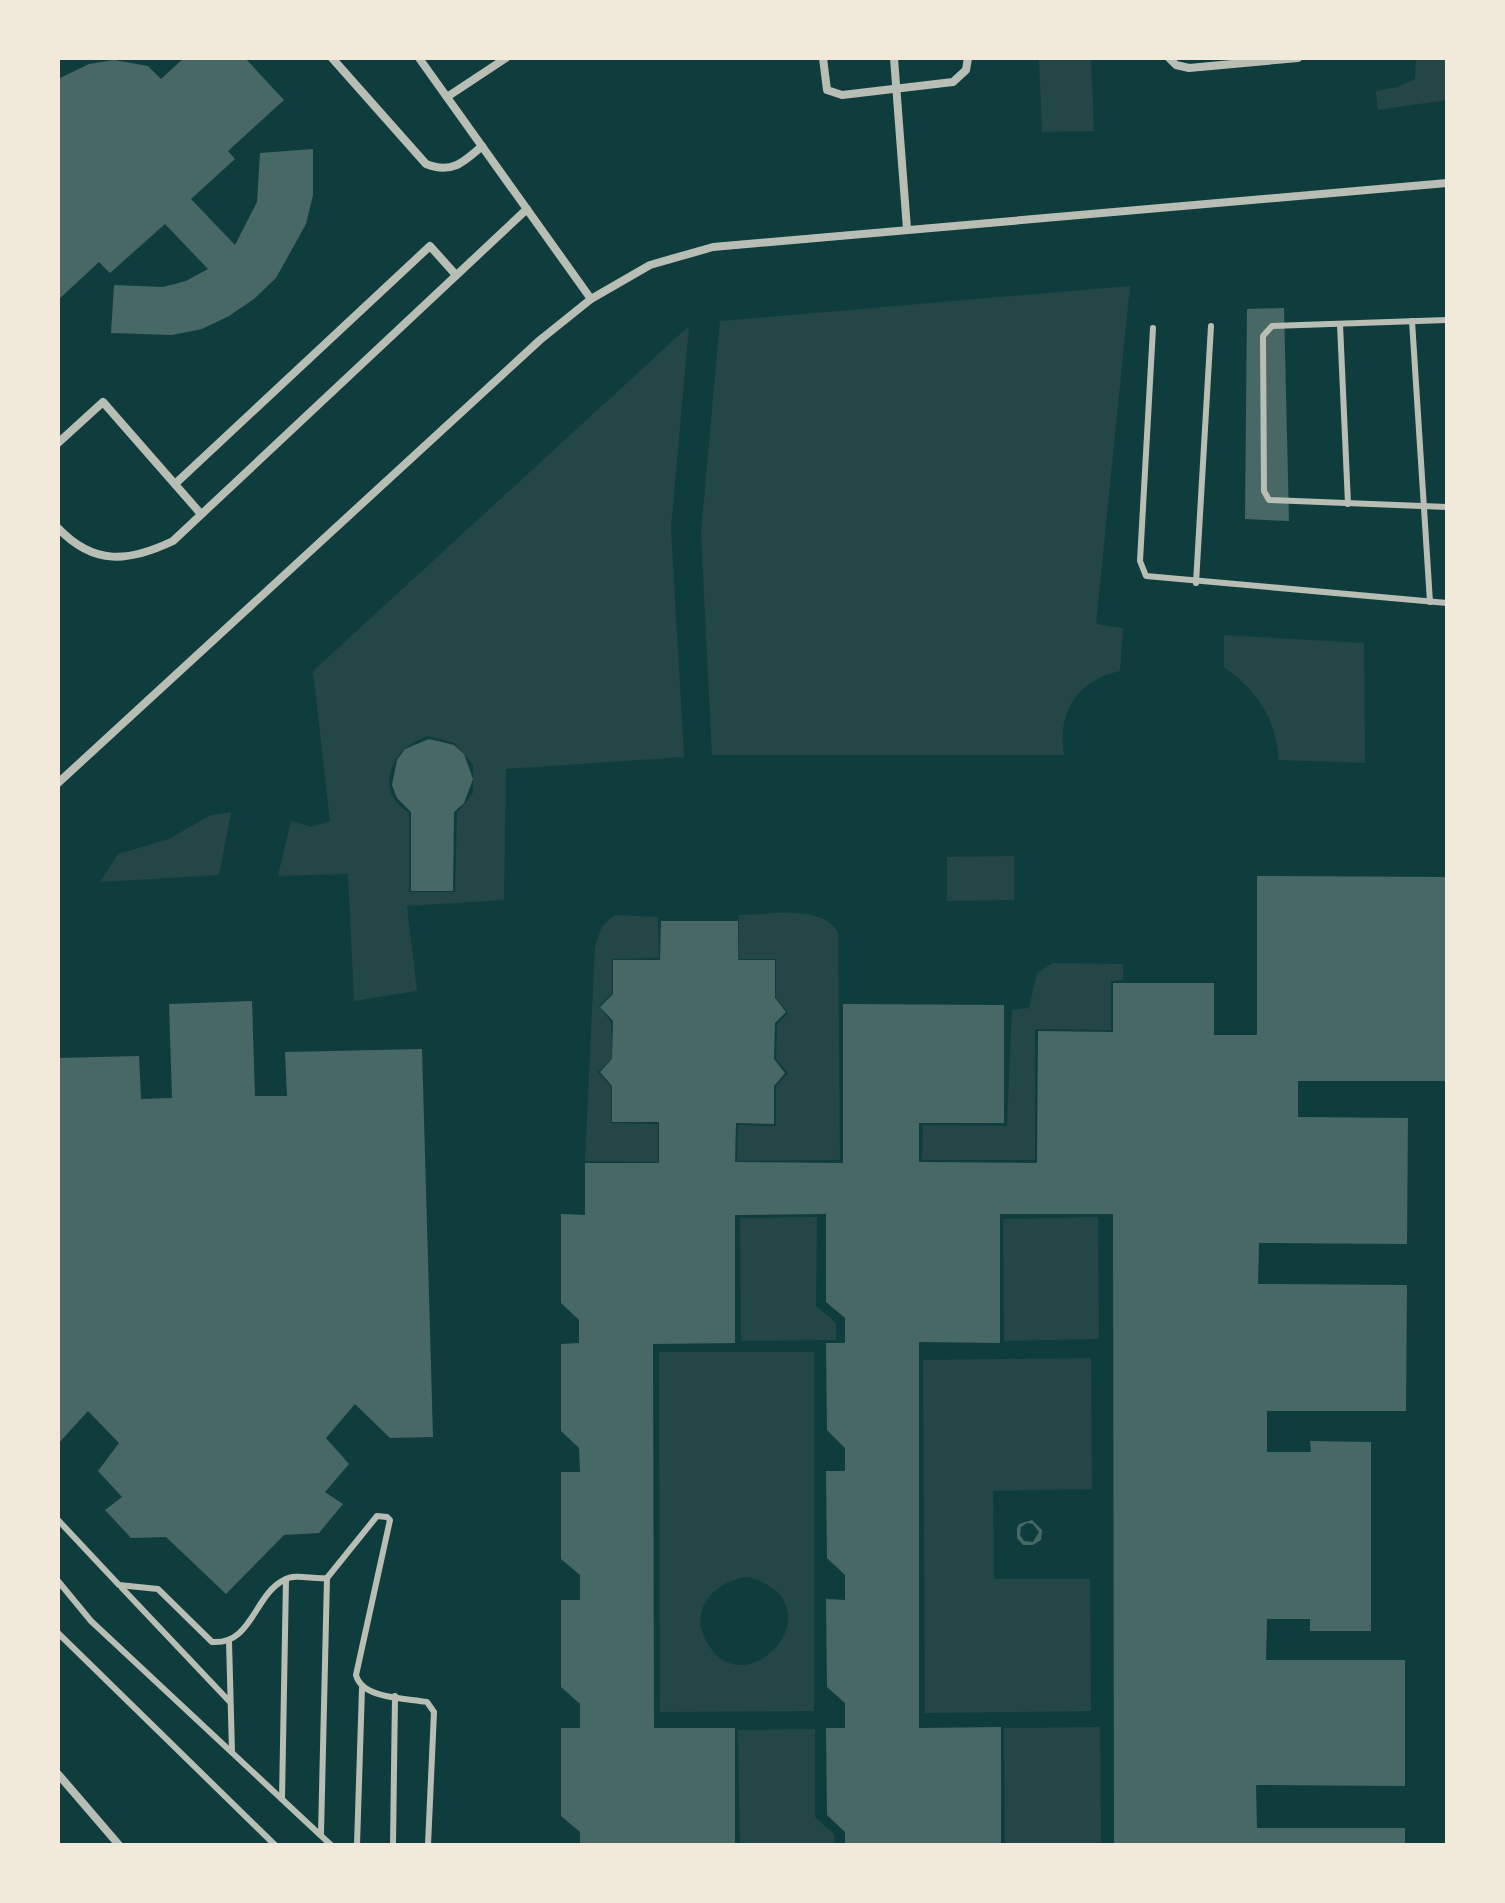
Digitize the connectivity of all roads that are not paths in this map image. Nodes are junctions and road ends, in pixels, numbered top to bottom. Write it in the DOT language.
graph roads {
  1 [pos="332,58"];
  2 [pos="419,58"];
  3 [pos="506,58"];
  4 [pos="823,58"];
  5 [pos="894,58"];
  6 [pos="968,58"];
  7 [pos="1169,58"];
  8 [pos="1298,58"];
  9 [pos="1250,60"];
  10 [pos="896,89"];
  11 [pos="447,97"];
  12 [pos="482,146"];
  13 [pos="1447,183"];
  14 [pos="527,209"];
  15 [pos="907,229"];
  16 [pos="456,275"];
  17 [pos="591,299"];
  18 [pos="1447,320"];
  19 [pos="1412,321"];
  20 [pos="1340,324"];
  21 [pos="1211,326"];
  22 [pos="1153,328"];
  23 [pos="58,443"];
  24 [pos="175,484"];
  25 [pos="1348,504"];
  26 [pos="1424,507"];
  27 [pos="1447,507"];
  28 [pos="201,514"];
  29 [pos="58,528"];
  30 [pos="1196,583"];
  31 [pos="1430,602"];
  32 [pos="1447,603"];
  33 [pos="58,783"];
  34 [pos="58,1520"];
  35 [pos="327,1578"];
  36 [pos="286,1579"];
  37 [pos="58,1581"];
  38 [pos="119,1585"];
  39 [pos="58,1633"];
  40 [pos="229,1641"];
  41 [pos="362,1688"];
  42 [pos="395,1696"];
  43 [pos="229,1701"];
  44 [pos="232,1752"];
  45 [pos="58,1774"];
  46 [pos="282,1799"];
  47 [pos="321,1835"];
  48 [pos="119,1845"];
  49 [pos="275,1845"];
  50 [pos="331,1845"];
  51 [pos="357,1845"];
  52 [pos="393,1845"];
  53 [pos="428,1845"];
  1 -- 12 [label="street"];
  2 -- 11 [label="street"];
  3 -- 11 [label="street"];
  4 -- 10 [label="street"];
  5 -- 10 [label="street"];
  6 -- 10 [label="street"];
  7 -- 9 [label="street"];
  8 -- 9 [label="street"];
  10 -- 15 [label="street"];
  11 -- 12 [label="street"];
  12 -- 14 [label="street"];
  13 -- 15 [label="street"];
  14 -- 16 [label="street"];
  14 -- 17 [label="street"];
  15 -- 17 [label="street"];
  16 -- 24 [label="street"];
  16 -- 28 [label="street"];
  17 -- 33 [label="street"];
  18 -- 19 [label="lane"];
  19 -- 20 [label="lane"];
  19 -- 26 [label="lane"];
  20 -- 25 [label="lane"];
  20 -- 25 [label="lane"];
  21 -- 30 [label="lane"];
  22 -- 30 [label="lane"];
  23 -- 24 [label="street"];
  24 -- 28 [label="street"];
  25 -- 26 [label="lane"];
  26 -- 27 [label="lane"];
  26 -- 31 [label="lane"];
  28 -- 29 [label="street"];
  30 -- 31 [label="lane"];
  31 -- 32 [label="lane"];
  34 -- 38 [label="lane"];
  35 -- 36 [label="lane"];
  35 -- 41 [label="lane"];
  35 -- 47 [label="lane"];
  36 -- 40 [label="lane"];
  36 -- 46 [label="lane"];
  37 -- 44 [label="lane"];
  38 -- 40 [label="lane"];
  38 -- 43 [label="lane"];
  39 -- 49 [label="lane"];
  40 -- 43 [label="lane"];
  41 -- 42 [label="lane"];
  41 -- 51 [label="lane"];
  42 -- 52 [label="lane"];
  42 -- 53 [label="lane"];
  43 -- 44 [label="lane"];
  44 -- 46 [label="lane"];
  45 -- 48 [label="street"];
  46 -- 47 [label="lane"];
  47 -- 50 [label="lane"];
}
